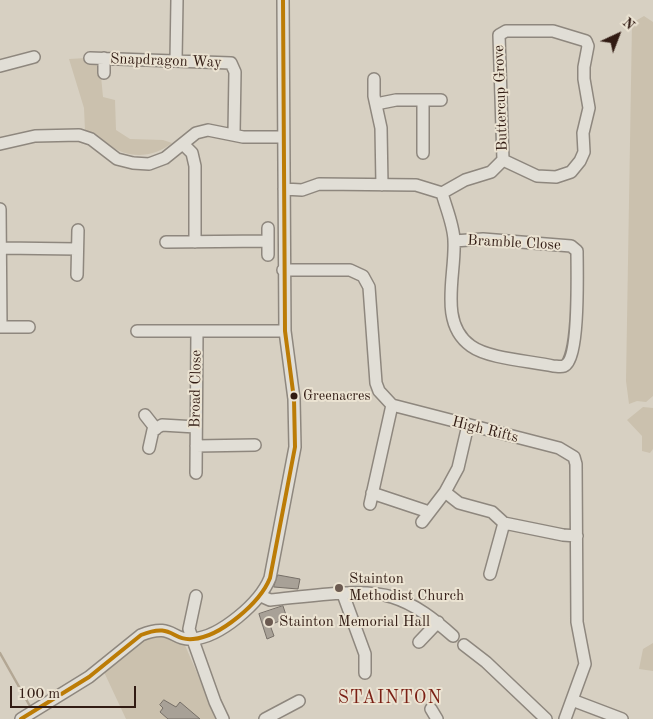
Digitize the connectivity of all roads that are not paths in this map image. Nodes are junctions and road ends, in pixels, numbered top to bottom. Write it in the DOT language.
graph roads {
  1 [pos="177,0"];
  2 [pos="283,0"];
  3 [pos="0,53"];
  4 [pos="34,57"];
  5 [pos="90,58"];
  6 [pos="104,58"];
  7 [pos="176,60"];
  8 [pos="1,66"];
  9 [pos="104,74"];
  10 [pos="374,80"];
  11 [pos="423,100"];
  12 [pos="440,100"];
  13 [pos="376,104"];
  14 [pos="234,134"];
  15 [pos="284,138"];
  16 [pos="0,144"];
  17 [pos="184,145"];
  18 [pos="423,153"];
  19 [pos="503,160"];
  20 [pos="382,185"];
  21 [pos="284,189"];
  22 [pos="442,193"];
  23 [pos="0,209"];
  24 [pos="268,228"];
  25 [pos="78,230"];
  26 [pos="454,240"];
  27 [pos="268,241"];
  28 [pos="166,242"];
  29 [pos="195,242"];
  30 [pos="2,248"];
  31 [pos="77,249"];
  32 [pos="268,256"];
  33 [pos="283,270"];
  34 [pos="77,275"];
  35 [pos="1,327"];
  36 [pos="29,327"];
  37 [pos="137,331"];
  38 [pos="197,331"];
  39 [pos="285,331"];
  40 [pos="392,405"];
  41 [pos="145,415"];
  42 [pos="468,426"];
  43 [pos="196,427"];
  44 [pos="156,428"];
  45 [pos="255,445"];
  46 [pos="196,446"];
  47 [pos="148,448"];
  48 [pos="196,473"];
  49 [pos="445,492"];
  50 [pos="372,493"];
  51 [pos="370,504"];
  52 [pos="504,523"];
  53 [pos="577,536"];
  54 [pos="490,574"];
  55 [pos="344,594"];
  56 [pos="196,596"];
  57 [pos="261,596"];
  58 [pos="438,622"];
  59 [pos="453,636"];
  60 [pos="193,639"];
  61 [pos="419,642"];
  62 [pos="464,646"];
  63 [pos="365,673"];
  64 [pos="572,700"];
  65 [pos="299,701"];
  66 [pos="22,719"];
  67 [pos="223,719"];
  68 [pos="265,719"];
  69 [pos="546,719"];
  70 [pos="565,719"];
  71 [pos="622,719"];
  1 -- 7 [label="street"];
  2 -- 15 [label="street"];
  3 -- 8 [label="street"];
  4 -- 8 [label="street"];
  5 -- 6 [label="street, Snapdragon Way"];
  6 -- 7 [label="street, Snapdragon Way"];
  6 -- 9 [label="street"];
  7 -- 14 [label="street, Snapdragon Way"];
  10 -- 13 [label="street"];
  11 -- 12 [label="street"];
  11 -- 13 [label="street"];
  11 -- 18 [label="street"];
  13 -- 20 [label="street"];
  14 -- 15 [label="street"];
  14 -- 17 [label="street"];
  15 -- 21 [label="street"];
  16 -- 17 [label="street"];
  17 -- 29 [label="street"];
  19 -- 19 [label="street, Buttercup Grove"];
  19 -- 22 [label="street, Buttercup Grove"];
  20 -- 21 [label="street"];
  20 -- 22 [label="street"];
  21 -- 33 [label="street"];
  22 -- 26 [label="street, Bramble Close"];
  23 -- 30 [label="street"];
  24 -- 27 [label="street"];
  25 -- 31 [label="street"];
  26 -- 26 [label="street, Bramble Close"];
  27 -- 29 [label="street"];
  27 -- 32 [label="street"];
  28 -- 29 [label="street"];
  30 -- 31 [label="street"];
  30 -- 35 [label="street"];
  31 -- 34 [label="street"];
  33 -- 39 [label="street"];
  33 -- 40 [label="street"];
  35 -- 36 [label="street"];
  37 -- 38 [label="street"];
  38 -- 39 [label="street"];
  38 -- 43 [label="street, Broad Close"];
  39 -- 57 [label="street"];
  40 -- 42 [label="street, High Rifts"];
  40 -- 50 [label="street"];
  41 -- 44 [label="street"];
  42 -- 49 [label="street"];
  42 -- 53 [label="street, High Rifts"];
  43 -- 44 [label="street"];
  43 -- 46 [label="street, Broad Close"];
  44 -- 47 [label="street"];
  45 -- 46 [label="street, Broad Close"];
  46 -- 48 [label="street, Broad Close"];
  49 -- 50 [label="street"];
  49 -- 52 [label="street"];
  50 -- 51 [label="street"];
  52 -- 53 [label="street"];
  52 -- 54 [label="street"];
  53 -- 64 [label="street, High Rifts"];
  55 -- 57 [label="street"];
  55 -- 58 [label="street"];
  55 -- 63 [label="street"];
  56 -- 60 [label="street"];
  57 -- 60 [label="street"];
  58 -- 59 [label="street"];
  58 -- 61 [label="street"];
  60 -- 66 [label="street"];
  60 -- 67 [label="street"];
  62 -- 69 [label="street"];
  64 -- 70 [label="street"];
  64 -- 71 [label="street"];
  65 -- 68 [label="street"];
}
